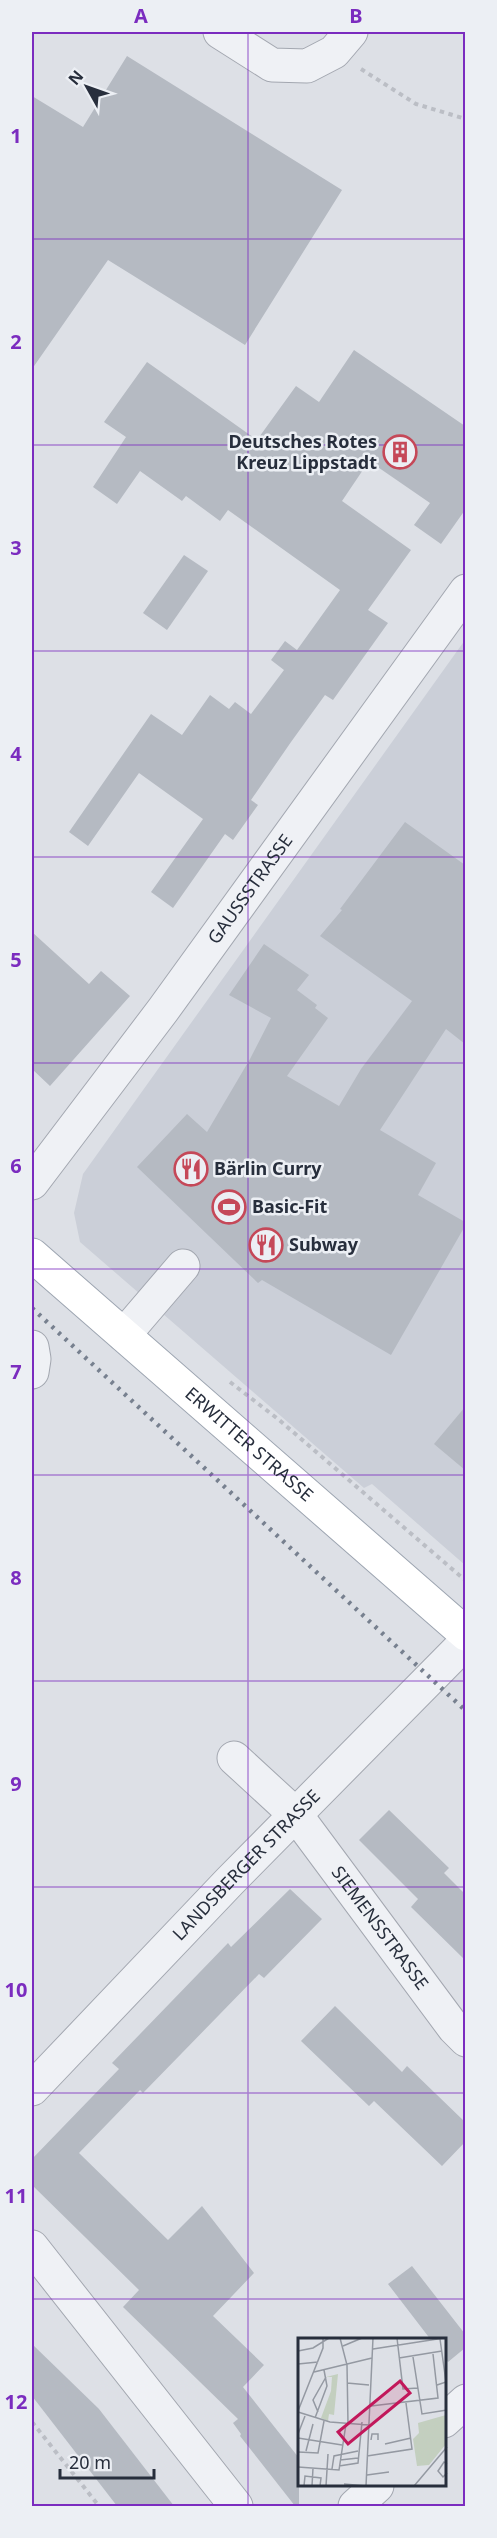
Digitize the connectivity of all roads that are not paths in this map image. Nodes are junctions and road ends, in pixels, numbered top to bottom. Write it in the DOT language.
graph roads {
  1 [pos="220,32"];
  2 [pos="331,50"];
  3 [pos="465,591"];
  4 [pos="32,1183"];
  5 [pos="32,1255"];
  6 [pos="183,1266"];
  7 [pos="124,1335"];
  8 [pos="32,1347"];
  9 [pos="32,1372"];
  10 [pos="465,1634"];
  11 [pos="465,1642"];
  12 [pos="234,1758"];
  13 [pos="296,1815"];
  14 [pos="465,2040"];
  15 [pos="32,2089"];
  16 [pos="32,2247"];
  17 [pos="465,2401"];
  18 [pos="446,2419"];
  19 [pos="376,2487"];
  20 [pos="236,2506"];
  21 [pos="355,2506"];
  1 -- 2 [label="street"];
  3 -- 4 [label="street, GAUSSSTRASSE"];
  5 -- 7 [label="main road, ERWITTER STRASSE"];
  6 -- 7 [label="street"];
  7 -- 10 [label="main road, ERWITTER STRASSE"];
  8 -- 9 [label="street"];
  11 -- 13 [label="street, LANDSBERGER STRASSE"];
  12 -- 13 [label="street, SIEMENSSTRASSE"];
  13 -- 14 [label="street, SIEMENSSTRASSE"];
  13 -- 15 [label="street, LANDSBERGER STRASSE"];
  16 -- 20 [label="street"];
  17 -- 18 [label="street"];
  19 -- 21 [label="street"];
}
